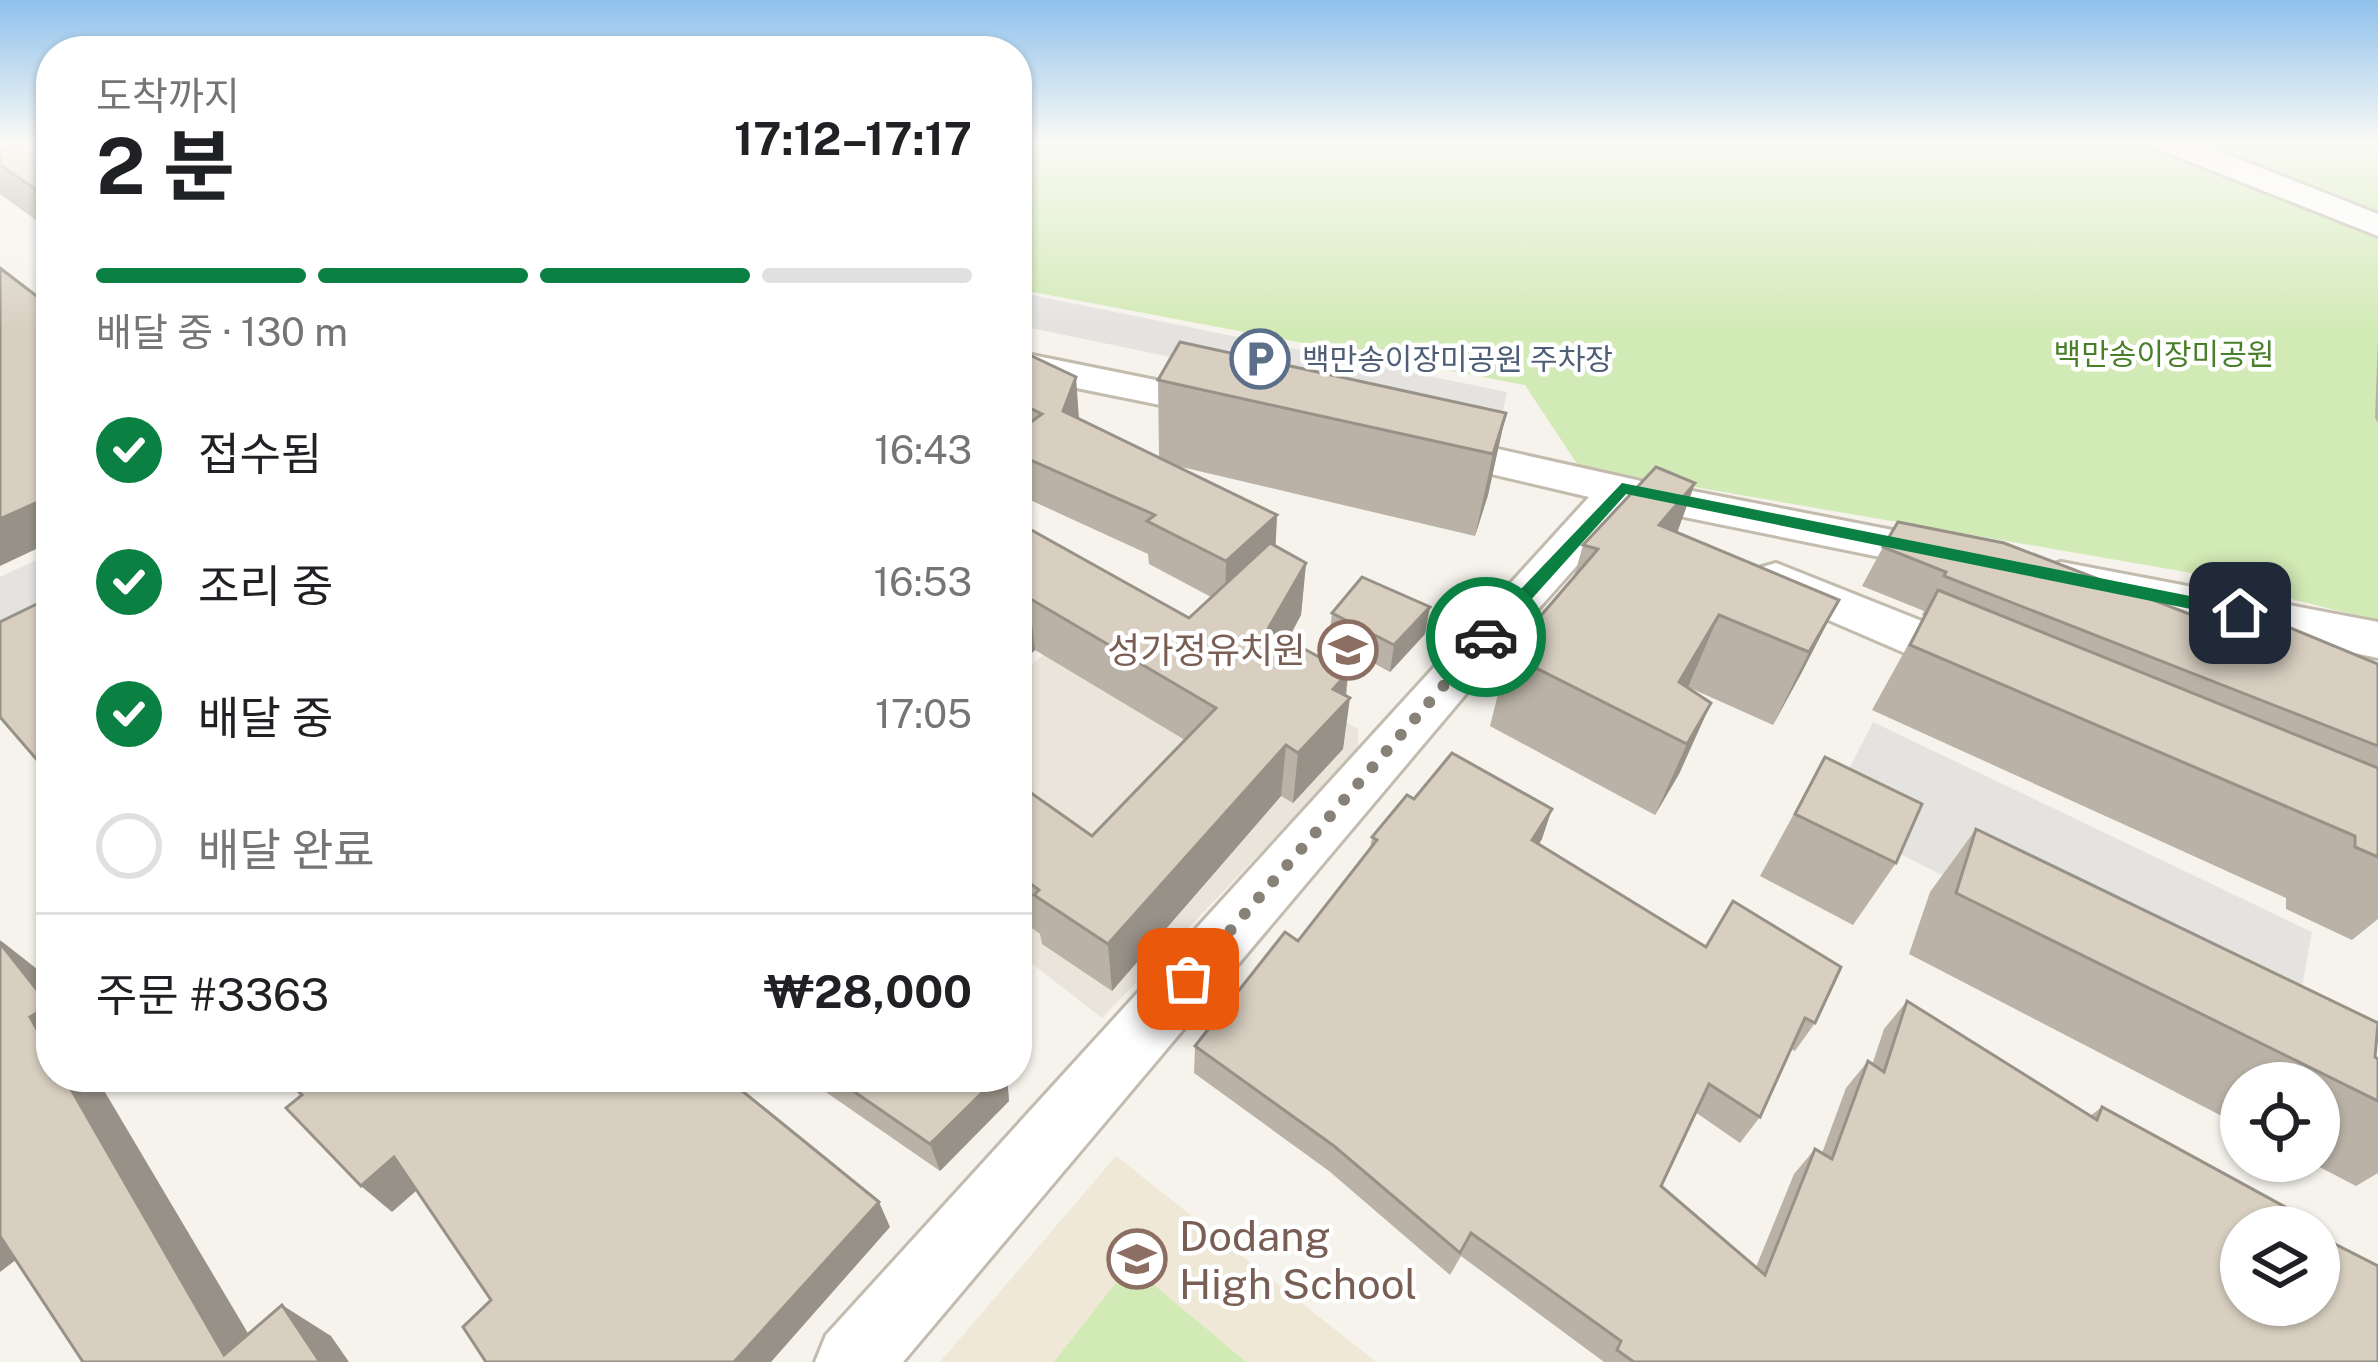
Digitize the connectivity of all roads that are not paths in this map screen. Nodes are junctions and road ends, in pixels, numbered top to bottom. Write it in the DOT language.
graph roads {
  1 [pos="2327,206"];
  2 [pos="2378,226"];
  3 [pos="1032,367"];
  4 [pos="1274,416"];
  5 [pos="1391,439"];
  6 [pos="1614,497"];
  7 [pos="2378,640"];
  8 [pos="2011,678"];
  9 [pos="853,1362"];
  1 -- 2 [label="street"];
  3 -- 4 [label="street"];
  5 -- 6 [label="street"];
  6 -- 7 [label="street"];
  6 -- 8 [label="street"];
  6 -- 9 [label="street"];
}
